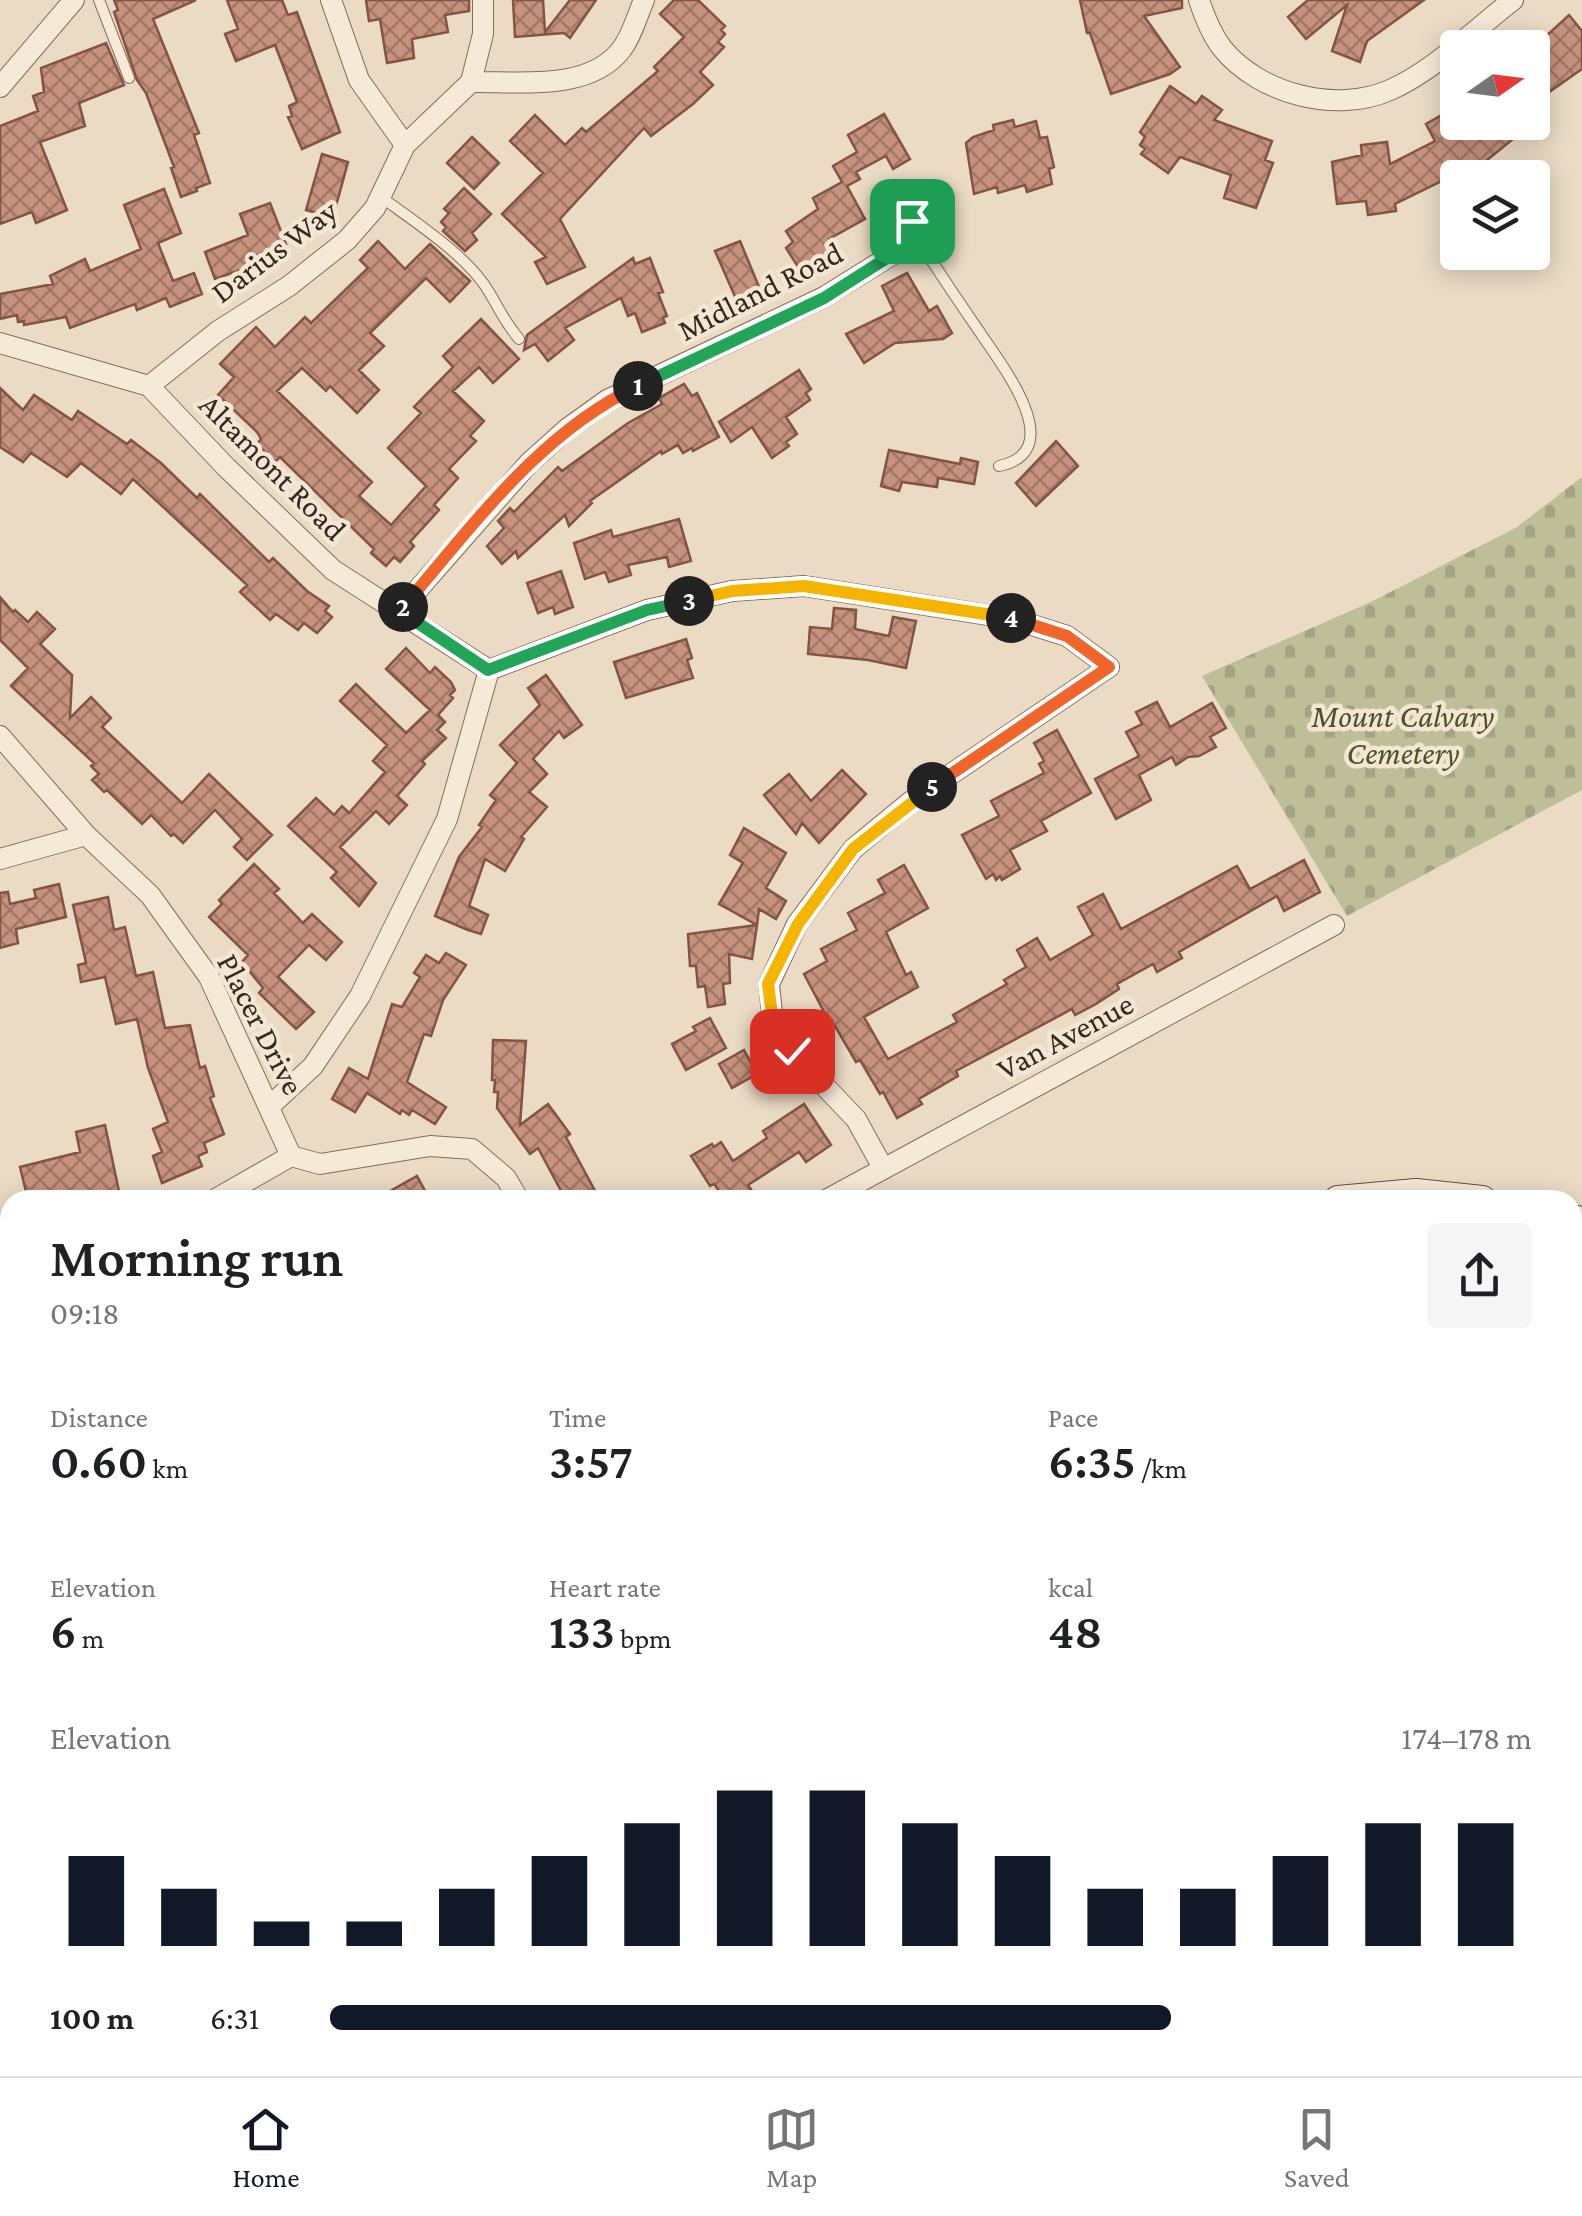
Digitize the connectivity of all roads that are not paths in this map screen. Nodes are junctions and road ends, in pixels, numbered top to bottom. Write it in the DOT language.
graph roads {
  1 [pos="74,0"];
  2 [pos="98,0"];
  3 [pos="330,0"];
  4 [pos="483,0"];
  5 [pos="644,0"];
  6 [pos="1198,0"];
  7 [pos="1513,0"];
  8 [pos="129,78"];
  9 [pos="471,82"];
  10 [pos="0,87"];
  11 [pos="404,145"];
  12 [pos="380,196"];
  13 [pos="910,222"];
  14 [pos="519,339"];
  15 [pos="0,343"];
  16 [pos="150,386"];
  17 [pos="999,466"];
  18 [pos="400,611"];
  19 [pos="488,670"];
  20 [pos="0,736"];
  21 [pos="86,835"];
  22 [pos="0,859"];
  23 [pos="1334,925"];
  24 [pos="270,1106"];
  25 [pos="291,1156"];
  26 [pos="883,1168"];
  27 [pos="232,1190"];
  28 [pos="513,1190"];
  29 [pos="844,1190"];
  1 -- 10 [label="street"];
  2 -- 8 [label="lane"];
  3 -- 11 [label="street"];
  4 -- 9 [label="street"];
  5 -- 9 [label="street"];
  6 -- 7 [label="street"];
  9 -- 11 [label="street, Darius Way"];
  11 -- 12 [label="street, Darius Way"];
  12 -- 14 [label="lane"];
  12 -- 16 [label="street, Darius Way"];
  13 -- 17 [label="lane"];
  13 -- 18 [label="street, Midland Road"];
  15 -- 16 [label="street"];
  16 -- 18 [label="street, Altamont Road"];
  18 -- 19 [label="street, Altamont Road"];
  19 -- 24 [label="street"];
  19 -- 26 [label="street"];
  20 -- 21 [label="street, Placer Drive"];
  21 -- 22 [label="street"];
  21 -- 24 [label="street, Placer Drive"];
  23 -- 26 [label="street, Van Avenue"];
  24 -- 25 [label="street, Placer Drive"];
  25 -- 27 [label="street"];
  25 -- 28 [label="street"];
  26 -- 29 [label="street, Van Avenue"];
}
